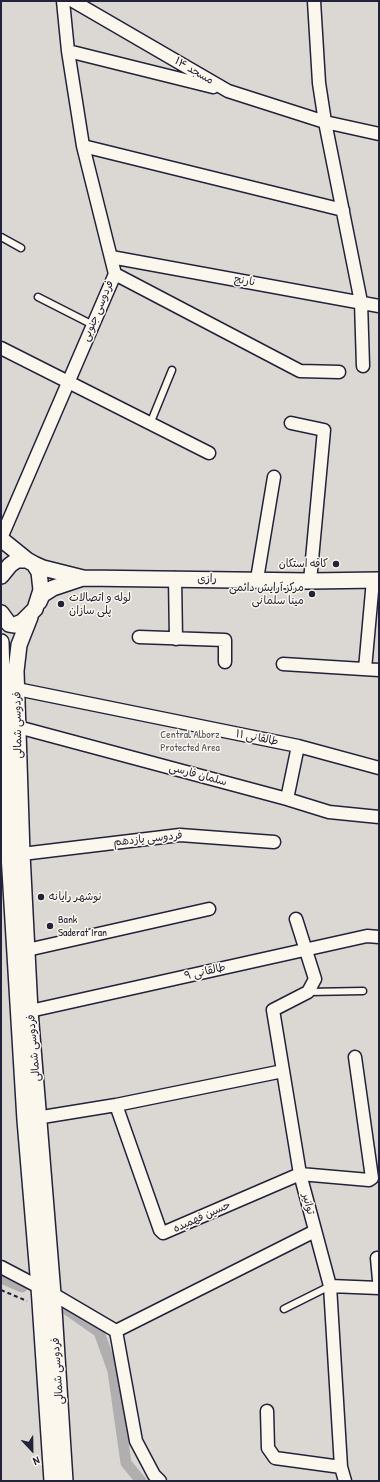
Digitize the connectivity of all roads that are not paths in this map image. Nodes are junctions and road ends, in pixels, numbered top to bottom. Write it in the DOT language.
graph roads {
  1 [pos="63,1"];
  2 [pos="73,1"];
  3 [pos="314,1"];
  4 [pos="68,51"];
  5 [pos="228,91"];
  6 [pos="325,122"];
  7 [pos="379,134"];
  8 [pos="84,146"];
  9 [pos="343,210"];
  10 [pos="1,237"];
  11 [pos="21,248"];
  12 [pos="111,257"];
  13 [pos="115,274"];
  14 [pos="38,298"];
  15 [pos="361,302"];
  16 [pos="379,306"];
  17 [pos="92,325"];
  18 [pos="1,348"];
  19 [pos="363,366"];
  20 [pos="172,370"];
  21 [pos="339,372"];
  22 [pos="68,383"];
  23 [pos="291,423"];
  24 [pos="150,424"];
  25 [pos="210,454"];
  26 [pos="274,477"];
  27 [pos="1,538"];
  28 [pos="30,562"];
  29 [pos="1,576"];
  30 [pos="84,578"];
  31 [pos="175,578"];
  32 [pos="257,579"];
  33 [pos="376,580"];
  34 [pos="310,581"];
  35 [pos="1,613"];
  36 [pos="32,613"];
  37 [pos="139,637"];
  38 [pos="176,639"];
  39 [pos="1,642"];
  40 [pos="225,662"];
  41 [pos="283,664"];
  42 [pos="365,669"];
  43 [pos="379,670"];
  44 [pos="17,689"];
  45 [pos="2,707"];
  46 [pos="18,726"];
  47 [pos="298,746"];
  48 [pos="379,768"];
  49 [pos="287,799"];
  50 [pos="4,803"];
  51 [pos="379,817"];
  52 [pos="274,842"];
  53 [pos="22,854"];
  54 [pos="208,909"];
  55 [pos="296,919"];
  56 [pos="379,937"];
  57 [pos="27,950"];
  58 [pos="306,950"];
  59 [pos="363,991"];
  60 [pos="308,992"];
  61 [pos="30,1011"];
  62 [pos="355,1057"];
  63 [pos="283,1072"];
  64 [pos="116,1105"];
  65 [pos="32,1119"];
  66 [pos="300,1174"];
  67 [pos="315,1231"];
  68 [pos="377,1258"];
  69 [pos="1,1267"];
  70 [pos="379,1280"];
  71 [pos="39,1286"];
  72 [pos="330,1286"];
  73 [pos="379,1288"];
  74 [pos="53,1294"];
  75 [pos="284,1309"];
  76 [pos="116,1331"];
  77 [pos="267,1411"];
  78 [pos="341,1467"];
  79 [pos="52,1481"];
  80 [pos="65,1481"];
  81 [pos="160,1481"];
  82 [pos="345,1481"];
  1 -- 4 [label="street, فردوسی جنوبی"];
  2 -- 5 [label="street, مسجد ۱۴"];
  3 -- 6 [label="street"];
  4 -- 5 [label="street"];
  4 -- 8 [label="street, فردوسی جنوبی"];
  5 -- 6 [label="street, مسجد ۱۴"];
  6 -- 7 [label="street, مسجد ۱۴"];
  6 -- 9 [label="street"];
  8 -- 9 [label="street"];
  8 -- 12 [label="street, فردوسی جنوبی"];
  9 -- 15 [label="street"];
  10 -- 11 [label="lane"];
  12 -- 13 [label="street, فردوسی جنوبی"];
  12 -- 15 [label="street, نارنج"];
  13 -- 17 [label="street, فردوسی جنوبی"];
  13 -- 21 [label="street"];
  14 -- 17 [label="lane"];
  15 -- 16 [label="street, نارنج"];
  15 -- 19 [label="street"];
  17 -- 22 [label="street, فردوسی جنوبی"];
  18 -- 22 [label="street"];
  20 -- 24 [label="lane"];
  22 -- 24 [label="street"];
  22 -- 27 [label="street, فردوسی جنوبی"];
  23 -- 34 [label="street"];
  24 -- 25 [label="street"];
  26 -- 32 [label="street"];
  27 -- 28 [label="street"];
  28 -- 29 [label="street"];
  28 -- 30 [label="street"];
  28 -- 36 [label="street"];
  30 -- 31 [label="street, رازی"];
  30 -- 36 [label="street"];
  31 -- 32 [label="street, رازی"];
  31 -- 38 [label="street"];
  32 -- 34 [label="street, رازی"];
  33 -- 34 [label="street, رازی"];
  33 -- 42 [label="street"];
  35 -- 36 [label="street"];
  36 -- 44 [label="street, فردوسی شمالی"];
  37 -- 38 [label="street"];
  38 -- 40 [label="street"];
  39 -- 45 [label="street, فردوسی شمالی"];
  41 -- 42 [label="street"];
  42 -- 43 [label="street"];
  44 -- 46 [label="street, فردوسی شمالی"];
  44 -- 47 [label="street, طالقانی ۱۱"];
  45 -- 50 [label="street, فردوسی شمالی"];
  46 -- 49 [label="street, سلمان فارسی"];
  46 -- 53 [label="street, فردوسی شمالی"];
  47 -- 48 [label="street, طالقانی ۱۱"];
  47 -- 49 [label="street"];
  49 -- 51 [label="street, سلمان فارسی"];
  50 -- 65 [label="street, فردوسی شمالی"];
  52 -- 53 [label="street, فردوسی یازدهم"];
  53 -- 57 [label="street, فردوسی شمالی"];
  54 -- 57 [label="street"];
  55 -- 58 [label="street"];
  56 -- 58 [label="street, طالقانی ۹"];
  57 -- 61 [label="street, فردوسی شمالی"];
  58 -- 60 [label="street"];
  58 -- 61 [label="street, طالقانی ۹"];
  59 -- 60 [label="lane"];
  60 -- 63 [label="street, توانیر"];
  61 -- 65 [label="street, فردوسی شمالی"];
  62 -- 66 [label="street"];
  63 -- 64 [label="street"];
  63 -- 66 [label="street, توانیر"];
  64 -- 65 [label="street"];
  64 -- 66 [label="street, حسین فهمیده"];
  65 -- 71 [label="street, فردوسی شمالی"];
  65 -- 74 [label="street, فردوسی شمالی"];
  66 -- 67 [label="street, توانیر"];
  67 -- 72 [label="street, توانیر"];
  67 -- 76 [label="street"];
  68 -- 70 [label="street"];
  69 -- 71 [label="street"];
  71 -- 79 [label="street, فردوسی شمالی"];
  72 -- 73 [label="street"];
  72 -- 75 [label="lane"];
  72 -- 78 [label="street, توانیر"];
  74 -- 76 [label="street"];
  74 -- 80 [label="street, فردوسی شمالی"];
  76 -- 81 [label="street"];
  77 -- 78 [label="street"];
  78 -- 82 [label="street, توانیر"];
}
